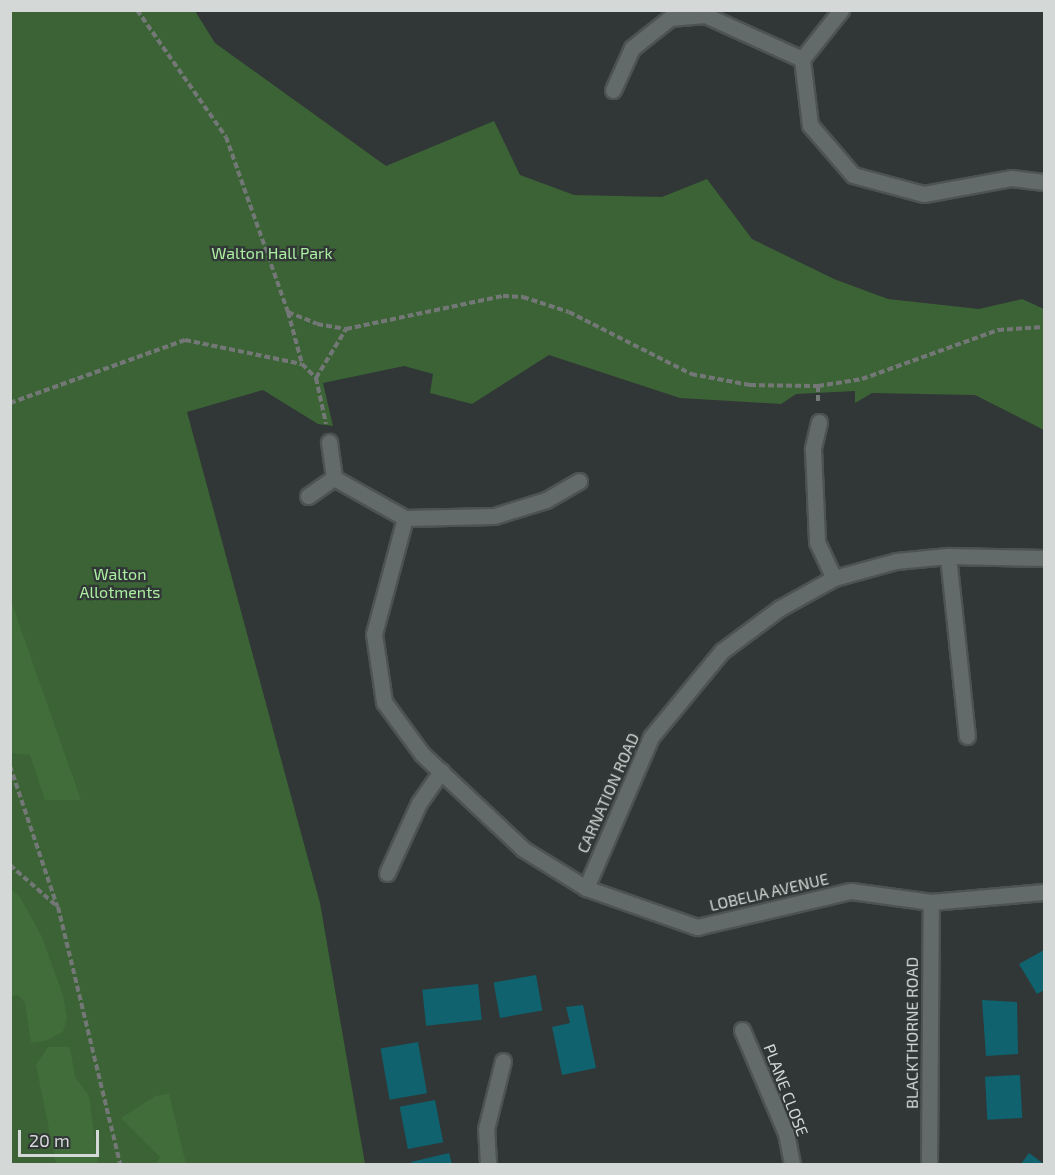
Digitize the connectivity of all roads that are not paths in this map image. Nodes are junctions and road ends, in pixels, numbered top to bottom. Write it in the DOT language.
graph roads {
  1 [pos="841,10"];
  2 [pos="705,13"];
  3 [pos="802,59"];
  4 [pos="613,90"];
  5 [pos="1044,182"];
  6 [pos="819,422"];
  7 [pos="329,442"];
  8 [pos="334,478"];
  9 [pos="579,481"];
  10 [pos="308,496"];
  11 [pos="405,518"];
  12 [pos="948,556"];
  13 [pos="1044,558"];
  14 [pos="834,578"];
  15 [pos="967,736"];
  16 [pos="441,771"];
  17 [pos="387,873"];
  18 [pos="586,888"];
  19 [pos="1044,892"];
  20 [pos="931,902"];
  21 [pos="742,1030"];
  22 [pos="503,1061"];
  23 [pos="488,1164"];
  24 [pos="792,1164"];
  25 [pos="929,1164"];
  1 -- 3 [label="street"];
  2 -- 3 [label="street"];
  2 -- 4 [label="street"];
  3 -- 5 [label="street"];
  6 -- 14 [label="street"];
  7 -- 8 [label="street"];
  8 -- 10 [label="street"];
  8 -- 11 [label="street"];
  9 -- 11 [label="street"];
  11 -- 16 [label="street, LOBELIA AVENUE"];
  12 -- 13 [label="street, CARNATION ROAD"];
  12 -- 14 [label="street, CARNATION ROAD"];
  12 -- 15 [label="street"];
  14 -- 18 [label="street, CARNATION ROAD"];
  16 -- 17 [label="street"];
  16 -- 18 [label="street, LOBELIA AVENUE"];
  18 -- 20 [label="street, LOBELIA AVENUE"];
  19 -- 20 [label="street, LOBELIA AVENUE"];
  20 -- 25 [label="street, BLACKTHORNE ROAD"];
  21 -- 24 [label="street, PLANE CLOSE"];
  22 -- 23 [label="street"];
}
